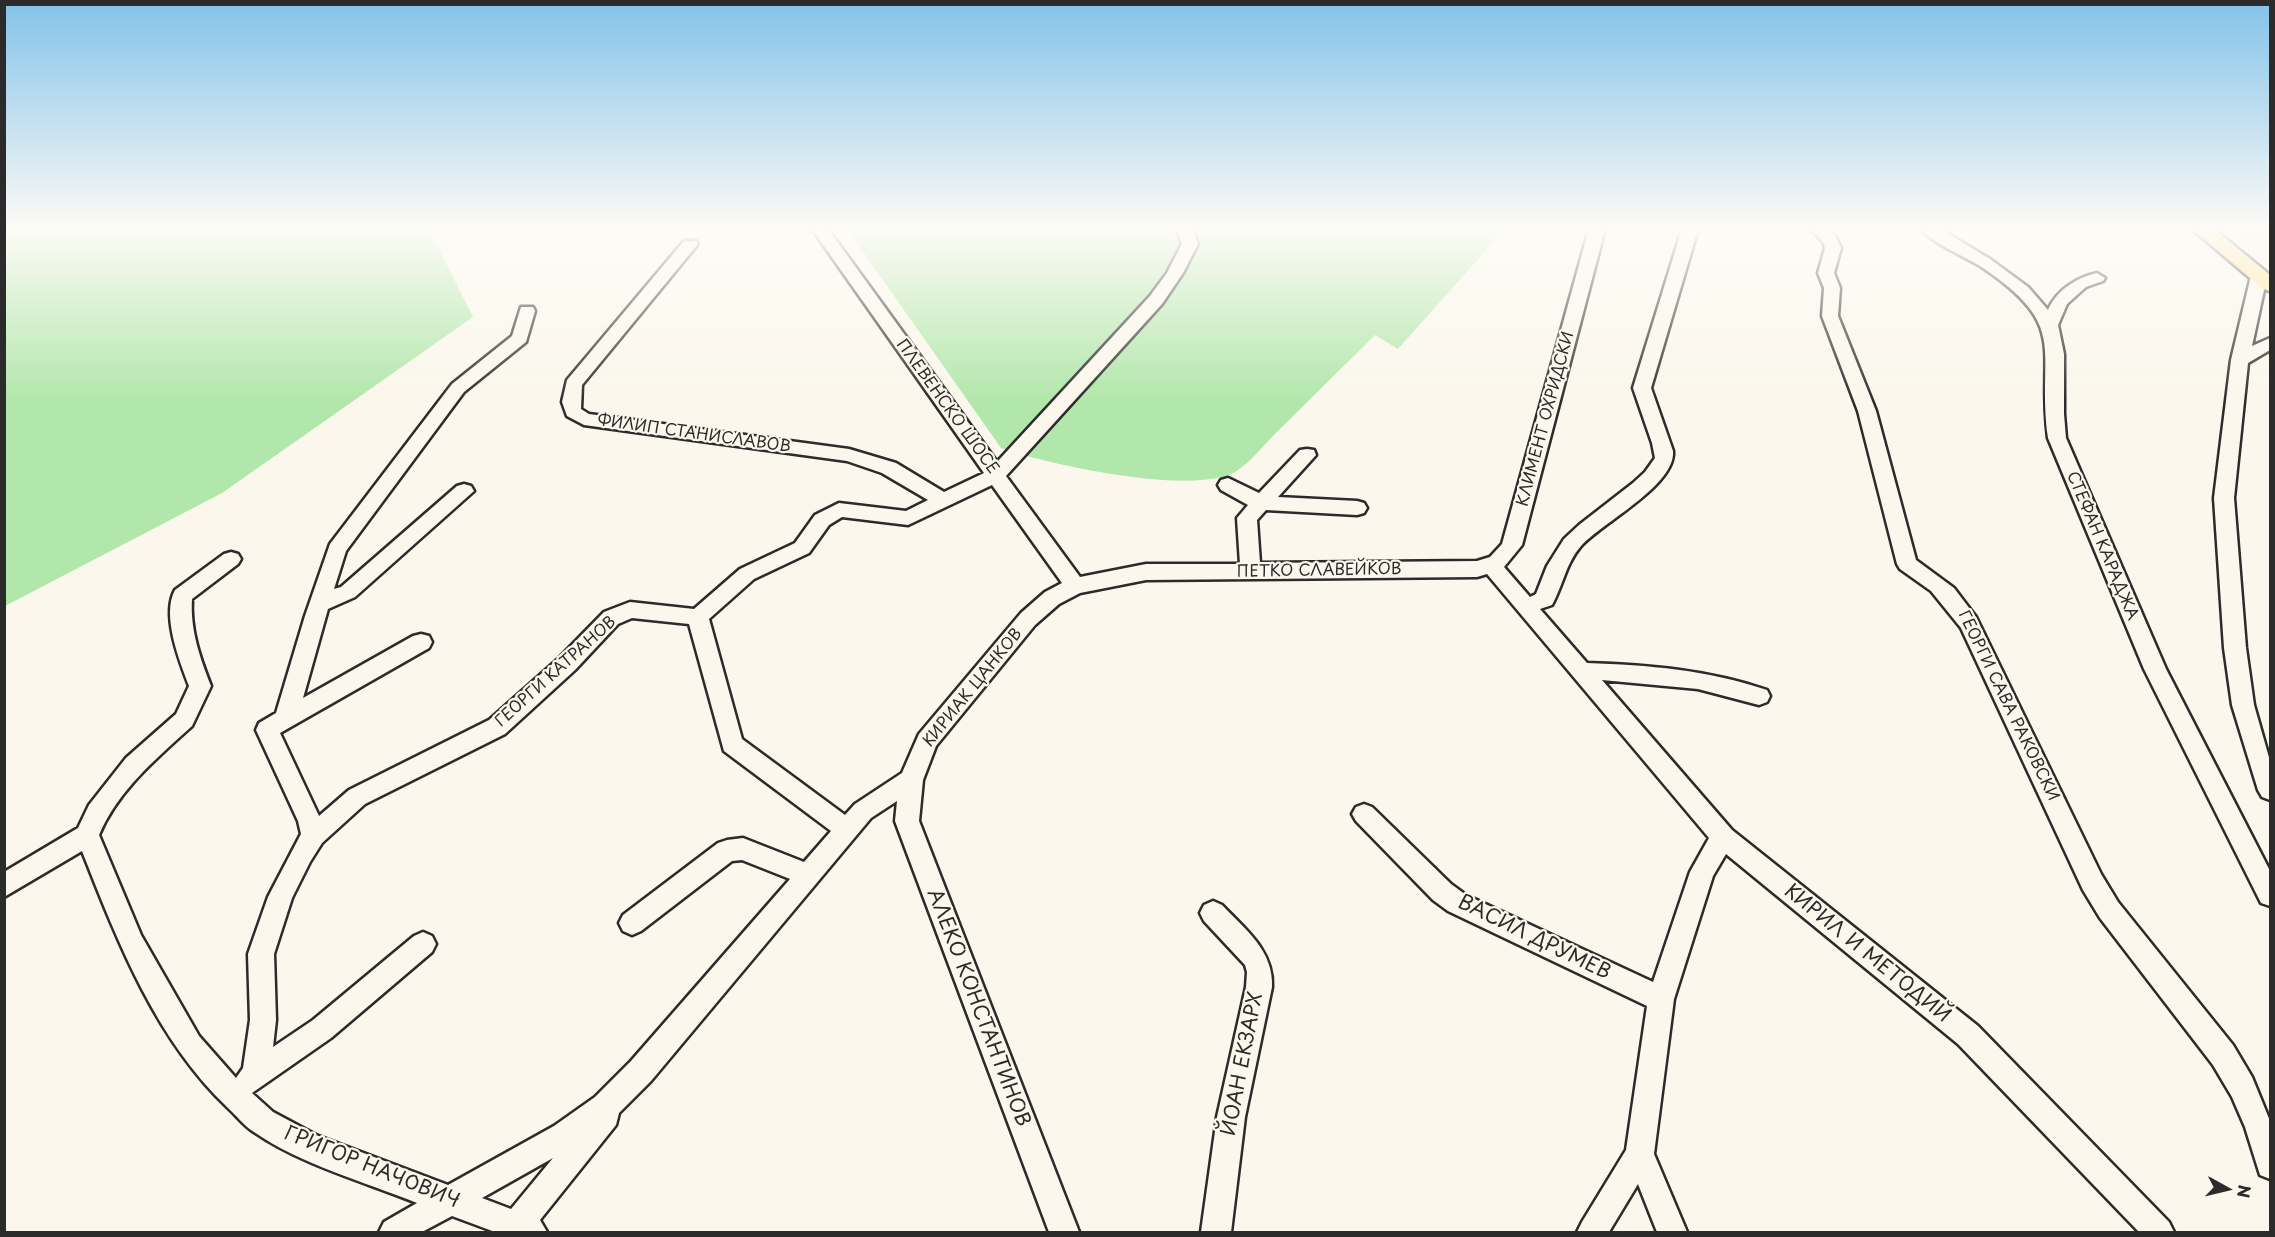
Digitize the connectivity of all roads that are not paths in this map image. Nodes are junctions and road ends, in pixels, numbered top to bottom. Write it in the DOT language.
graph roads {
  1 [pos="654,287"];
  2 [pos="861,287"];
  3 [pos="1165,287"];
  4 [pos="1581,287"];
  5 [pos="1673,287"];
  6 [pos="1831,287"];
  7 [pos="2016,287"];
  8 [pos="2077,287"];
  9 [pos="2263,287"];
  10 [pos="527,311"];
  11 [pos="2050,324"];
  12 [pos="2271,343"];
  13 [pos="2240,360"];
  14 [pos="1307,455"];
  15 [pos="996,475"];
  16 [pos="1228,485"];
  17 [pos="464,491"];
  18 [pos="944,501"];
  19 [pos="1261,503"];
  20 [pos="1357,508"];
  21 [pos="231,559"];
  22 [pos="1492,567"];
  23 [pos="1146,572"];
  24 [pos="1251,572"];
  25 [pos="1074,586"];
  26 [pos="319,604"];
  27 [pos="1525,607"];
  28 [pos="698,617"];
  29 [pos="421,642"];
  30 [pos="1580,671"];
  31 [pos="1759,696"];
  32 [pos="286,718"];
  33 [pos="911,780"];
  34 [pos="2271,790"];
  35 [pos="1364,814"];
  36 [pos="847,830"];
  37 [pos="87,835"];
  38 [pos="313,836"];
  39 [pos="1723,837"];
  40 [pos="808,875"];
  41 [pos="4,886"];
  42 [pos="2271,895"];
  43 [pos="1213,913"];
  44 [pos="632,923"];
  45 [pos="423,944"];
  46 [pos="1661,999"];
  47 [pos="641,1071"];
  48 [pos="256,1074"];
  49 [pos="234,1094"];
  50 [pos="1640,1154"];
  51 [pos="2271,1166"];
  52 [pos="450,1201"];
  53 [pos="521,1231"];
  54 [pos="394,1233"];
  55 [pos="1064,1233"];
  56 [pos="1216,1233"];
  57 [pos="1592,1233"];
  58 [pos="1672,1233"];
  59 [pos="2159,1233"];
  1 -- 18 [label="street, ФИЛИП СТАНИСЛАВОВ"];
  2 -- 15 [label="street, ПЛЕВЕНСКО ШОСЕ"];
  3 -- 15 [label="street"];
  4 -- 22 [label="street, КЛИМЕНТ ОХРИДСКИ"];
  5 -- 27 [label="street"];
  6 -- 51 [label="street, ГЕОРГИ САВА РАКОВСКИ"];
  7 -- 11 [label="street"];
  8 -- 11 [label="street"];
  9 -- 13 [label="street"];
  10 -- 26 [label="street"];
  11 -- 42 [label="street, СТЕФАН КАРАДЖА"];
  12 -- 13 [label="street"];
  13 -- 34 [label="street"];
  14 -- 19 [label="street"];
  15 -- 18 [label="street"];
  15 -- 25 [label="street, ПЛЕВЕНСКО ШОСЕ"];
  16 -- 19 [label="street"];
  17 -- 26 [label="street"];
  18 -- 28 [label="street"];
  19 -- 20 [label="street"];
  19 -- 24 [label="street"];
  21 -- 37 [label="street"];
  22 -- 24 [label="street, ПЕТКО СЛАВЕЙКОВ"];
  22 -- 27 [label="street, КИРИЛ И МЕТОДИЙ"];
  23 -- 24 [label="street, ПЕТКО СЛАВЕЙКОВ"];
  23 -- 25 [label="street, КИРИАК ЦАНКОВ"];
  25 -- 33 [label="street, КИРИАК ЦАНКОВ"];
  26 -- 32 [label="street"];
  27 -- 30 [label="street, КИРИЛ И МЕТОДИЙ"];
  28 -- 36 [label="street"];
  28 -- 38 [label="street, ГЕОРГИ КАТРАНОВ"];
  29 -- 32 [label="street"];
  30 -- 31 [label="street"];
  30 -- 39 [label="street, КИРИЛ И МЕТОДИЙ"];
  32 -- 38 [label="street"];
  33 -- 36 [label="street"];
  33 -- 55 [label="street, АЛЕКО КОНСТАНТИНОВ"];
  35 -- 46 [label="street, ВАСИЛ ДРУМЕВ"];
  36 -- 40 [label="street"];
  37 -- 41 [label="street"];
  37 -- 49 [label="street, ГРИГОР НАЧОВИЧ"];
  38 -- 48 [label="street, ГЕОРГИ КАТРАНОВ"];
  39 -- 46 [label="street"];
  39 -- 59 [label="street, КИРИЛ И МЕТОДИЙ"];
  40 -- 44 [label="street"];
  40 -- 47 [label="street"];
  43 -- 56 [label="street, ЙОАН ЕКЗАРХ"];
  45 -- 48 [label="street"];
  46 -- 50 [label="street"];
  47 -- 52 [label="street"];
  47 -- 53 [label="street"];
  48 -- 49 [label="street"];
  49 -- 52 [label="street, ГРИГОР НАЧОВИЧ"];
  50 -- 57 [label="street"];
  50 -- 58 [label="street"];
  52 -- 53 [label="street, ГРИГОР НАЧОВИЧ"];
  52 -- 54 [label="street"];
}
